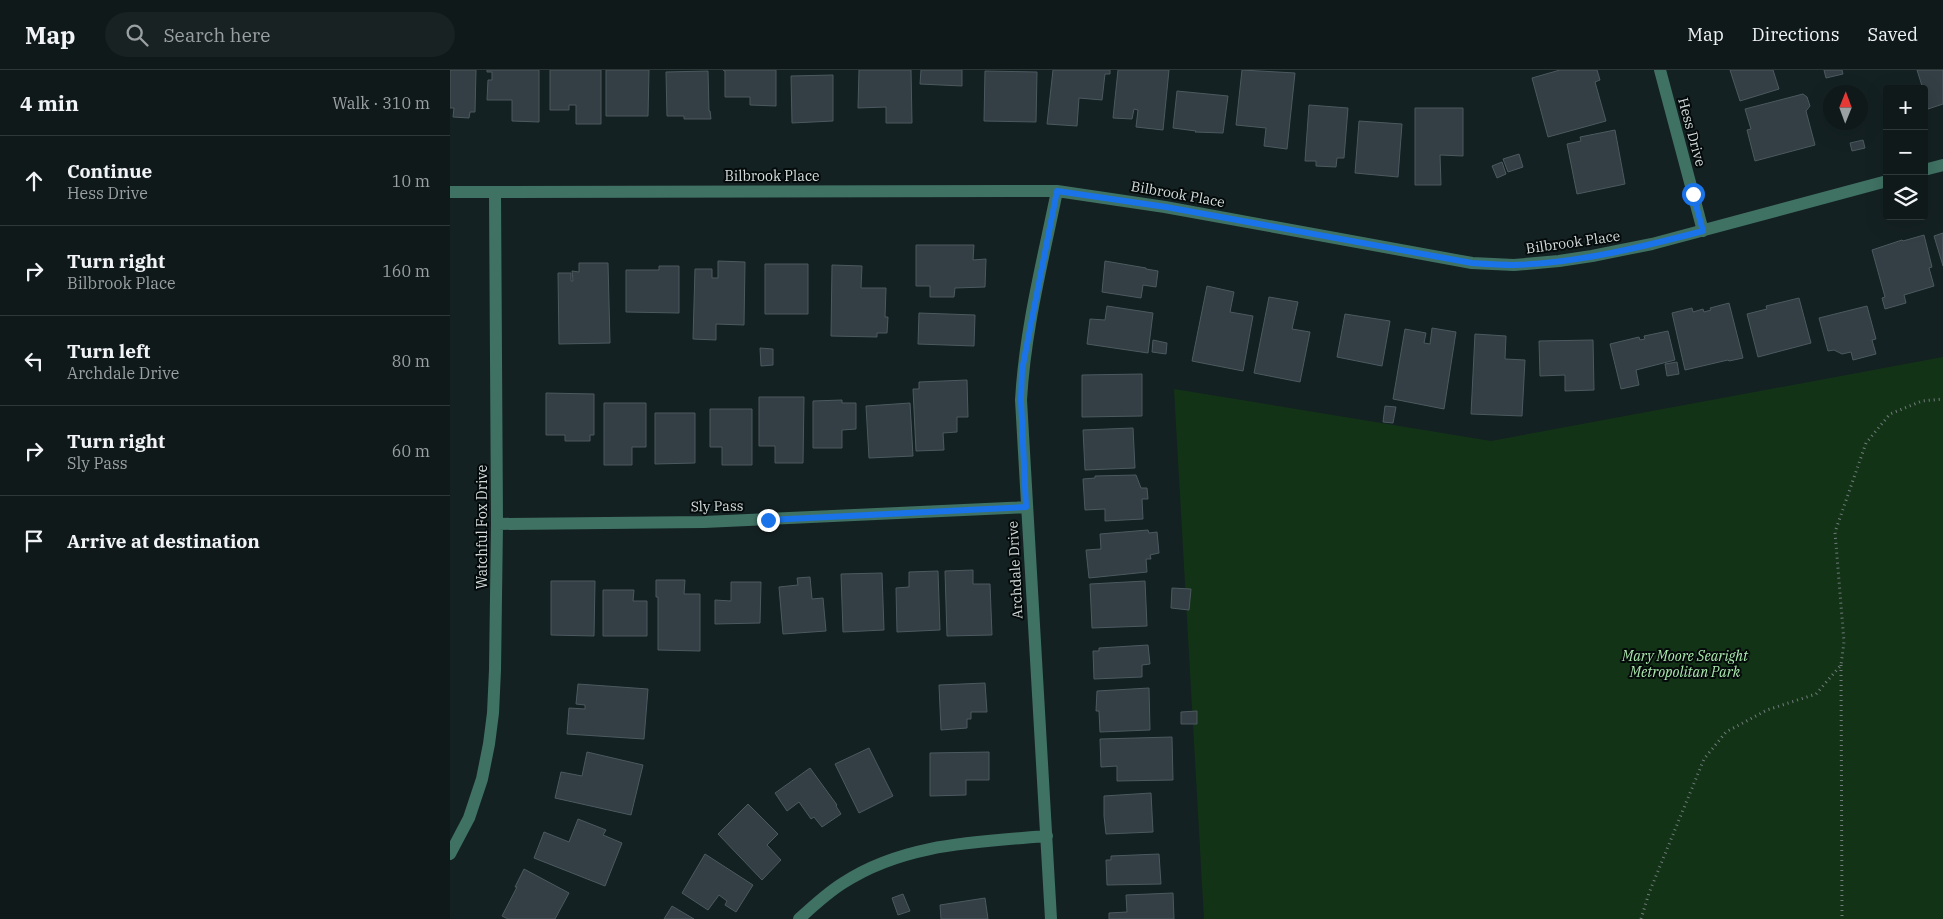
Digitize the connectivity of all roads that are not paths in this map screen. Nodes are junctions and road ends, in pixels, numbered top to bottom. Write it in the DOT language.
graph roads {
  1 [pos="1660,70"];
  2 [pos="1943,165"];
  3 [pos="1928,169"];
  4 [pos="1883,182"];
  5 [pos="1057,191"];
  6 [pos="450,192"];
  7 [pos="495,193"];
  8 [pos="1703,231"];
  9 [pos="1026,507"];
  10 [pos="497,524"];
  11 [pos="1047,836"];
  12 [pos="450,854"];
  13 [pos="799,919"];
  14 [pos="1051,919"];
  1 -- 8 [label="street, Hess Drive"];
  2 -- 3 [label="street"];
  4 -- 8 [label="street, Bilbrook Place"];
  5 -- 7 [label="street, Bilbrook Place"];
  5 -- 8 [label="street, Bilbrook Place"];
  5 -- 9 [label="street, Archdale Drive"];
  6 -- 7 [label="street, Bilbrook Place"];
  7 -- 10 [label="street, Watchful Fox Drive"];
  9 -- 10 [label="street, Sly Pass"];
  9 -- 11 [label="street, Archdale Drive"];
  10 -- 12 [label="street, Watchful Fox Drive"];
  11 -- 13 [label="street"];
  11 -- 14 [label="street, Archdale Drive"];
}
